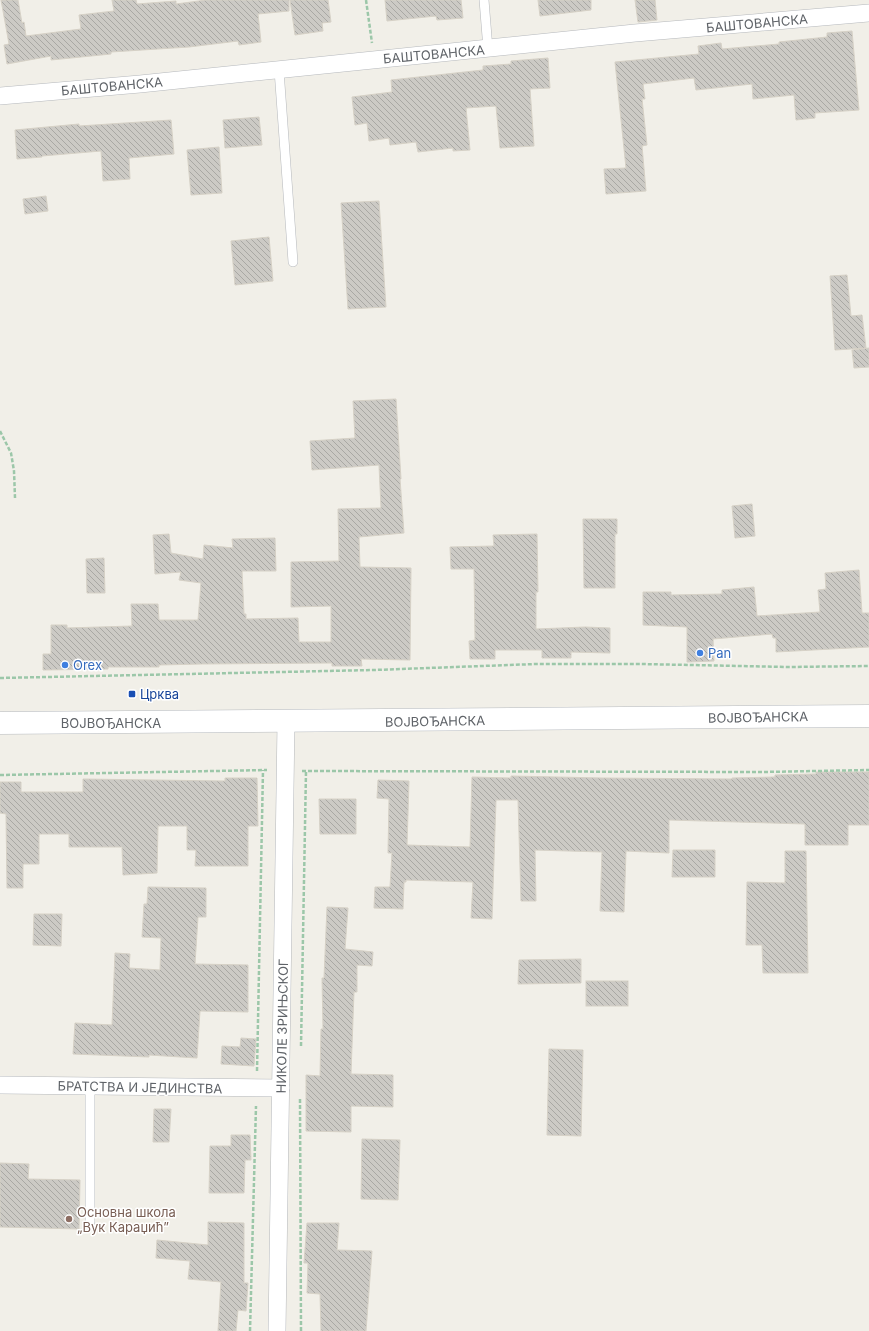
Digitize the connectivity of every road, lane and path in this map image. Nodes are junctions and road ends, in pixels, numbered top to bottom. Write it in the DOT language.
graph roads {
  1 [pos="366,0"];
  2 [pos="484,0"];
  3 [pos="869,13"];
  4 [pos="488,49"];
  5 [pos="374,59"];
  6 [pos="279,70"];
  7 [pos="0,96"];
  8 [pos="293,262"];
  9 [pos="0,431"];
  10 [pos="15,498"];
  11 [pos="869,666"];
  12 [pos="0,678"];
  13 [pos="869,716"];
  14 [pos="286,722"];
  15 [pos="0,723"];
  16 [pos="263,770"];
  17 [pos="285,770"];
  18 [pos="869,770"];
  19 [pos="306,771"];
  20 [pos="0,775"];
  21 [pos="301,1052"];
  22 [pos="0,1085"];
  23 [pos="90,1086"];
  24 [pos="257,1088"];
  25 [pos="281,1088"];
  26 [pos="300,1098"];
  27 [pos="90,1222"];
  28 [pos="250,1331"];
  29 [pos="277,1331"];
  30 [pos="301,1331"];
  1 -- 5 [label="path"];
  2 -- 4 [label="lane"];
  3 -- 4 [label="street, БАШТОВАНСКА"];
  4 -- 5 [label="street, БАШТОВАНСКА"];
  5 -- 6 [label="street, БАШТОВАНСКА"];
  6 -- 7 [label="street, БАШТОВАНСКА"];
  6 -- 8 [label="lane"];
  9 -- 10 [label="path"];
  11 -- 12 [label="path"];
  13 -- 14 [label="main road, ВОЈВОЂАНСКА"];
  14 -- 15 [label="main road, ВОЈВОЂАНСКА"];
  14 -- 17 [label="street, НИКОЛЕ ЗРИЊСКОГ"];
  16 -- 17 [label="path"];
  16 -- 20 [label="path"];
  16 -- 24 [label="path"];
  17 -- 19 [label="path"];
  17 -- 25 [label="street, НИКОЛЕ ЗРИЊСКОГ"];
  18 -- 19 [label="path"];
  19 -- 21 [label="path"];
  22 -- 23 [label="street, БРАТСТВА И ЈЕДИНСТВА"];
  23 -- 24 [label="street, БРАТСТВА И ЈЕДИНСТВА"];
  23 -- 27 [label="lane"];
  24 -- 25 [label="street, БРАТСТВА И ЈЕДИНСТВА"];
  24 -- 28 [label="path"];
  25 -- 29 [label="street, НИКОЛЕ ЗРИЊСКОГ"];
  26 -- 30 [label="path"];
}
